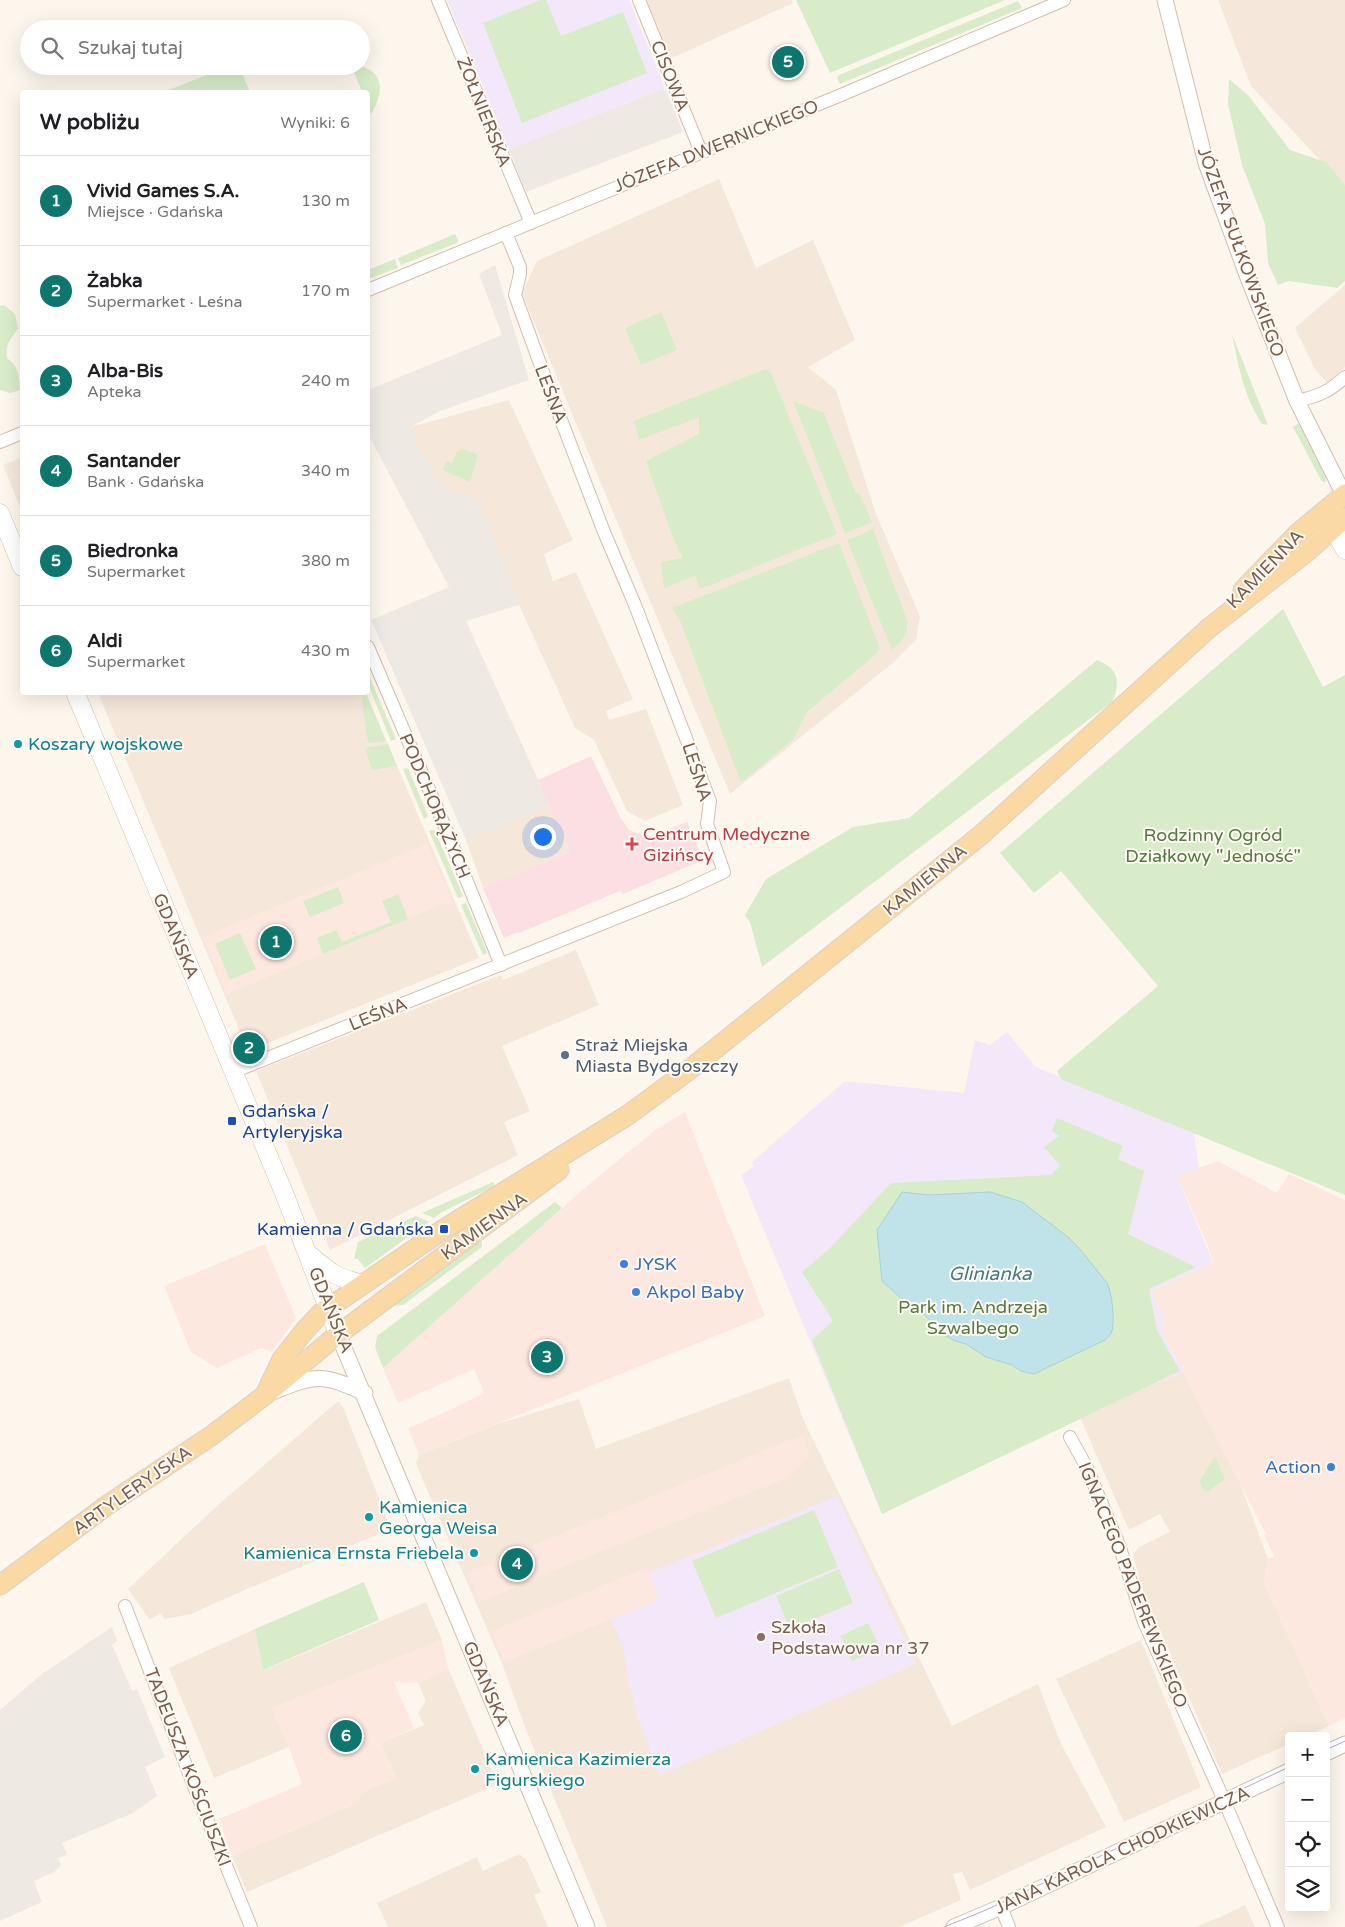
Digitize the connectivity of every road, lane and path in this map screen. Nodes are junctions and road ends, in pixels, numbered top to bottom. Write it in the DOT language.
graph roads {
  1 [pos="438,0"];
  2 [pos="639,0"];
  3 [pos="1064,0"];
  4 [pos="1165,0"];
  5 [pos="701,152"];
  6 [pos="531,223"];
  7 [pos="506,233"];
  8 [pos="370,289"];
  9 [pos="1345,377"];
  10 [pos="1298,401"];
  11 [pos="20,434"];
  12 [pos="0,442"];
  13 [pos="1345,495"];
  14 [pos="1324,511"];
  15 [pos="0,513"];
  16 [pos="1339,523"];
  17 [pos="1345,550"];
  18 [pos="20,562"];
  19 [pos="1209,628"];
  20 [pos="370,652"];
  21 [pos="76,695"];
  22 [pos="501,965"];
  23 [pos="233,1072"];
  24 [pos="628,1115"];
  25 [pos="308,1254"];
  26 [pos="364,1284"];
  27 [pos="328,1308"];
  28 [pos="338,1334"];
  29 [pos="364,1394"];
  30 [pos="265,1395"];
  31 [pos="1070,1437"];
  32 [pos="0,1585"];
  33 [pos="125,1606"];
  34 [pos="1345,1744"];
  35 [pos="1330,1751"];
  36 [pos="1285,1773"];
  37 [pos="1225,1802"];
  38 [pos="1001,1907"];
  39 [pos="251,1927"];
  40 [pos="587,1927"];
  41 [pos="954,1927"];
  42 [pos="1009,1927"];
  43 [pos="1278,1927"];
  1 -- 6 [label="street, ŻOŁNIERSKA"];
  2 -- 5 [label="street, CISOWA"];
  3 -- 5 [label="street, JÓZEFA DWERNICKIEGO"];
  4 -- 10 [label="street, JÓZEFA SUŁKOWSKIEGO"];
  5 -- 6 [label="street, JÓZEFA DWERNICKIEGO"];
  6 -- 7 [label="street, JÓZEFA DWERNICKIEGO"];
  7 -- 8 [label="street, JÓZEFA DWERNICKIEGO"];
  7 -- 22 [label="street, LEŚNA"];
  9 -- 10 [label="street"];
  10 -- 13 [label="street, JÓZEFA SUŁKOWSKIEGO"];
  11 -- 12 [label="street"];
  13 -- 14 [label="main road, KAMIENNA"];
  14 -- 16 [label="main road"];
  14 -- 19 [label="main road, KAMIENNA"];
  15 -- 18 [label="main road"];
  16 -- 17 [label="main road"];
  16 -- 19 [label="main road, KAMIENNA"];
  19 -- 24 [label="main road, KAMIENNA"];
  20 -- 22 [label="street, PODCHORĄŻYCH"];
  21 -- 23 [label="main road, GDAŃSKA"];
  22 -- 23 [label="street, LEŚNA"];
  23 -- 25 [label="main road, GDAŃSKA"];
  24 -- 26 [label="main road, KAMIENNA"];
  24 -- 28 [label="main road, KAMIENNA"];
  25 -- 26 [label="main road"];
  25 -- 27 [label="main road, GDAŃSKA"];
  26 -- 27 [label="main road, KAMIENNA"];
  27 -- 28 [label="main road, GDAŃSKA"];
  27 -- 30 [label="main road, ARTYLERYJSKA"];
  28 -- 29 [label="street, GDAŃSKA"];
  28 -- 30 [label="main road, ARTYLERYJSKA"];
  29 -- 30 [label="street"];
  29 -- 40 [label="street, GDAŃSKA"];
  30 -- 32 [label="main road, ARTYLERYJSKA"];
  31 -- 37 [label="street, IGNACEGO PADEREWSKIEGO"];
  33 -- 39 [label="street, TADEUSZA KOŚCIUSZKI"];
  34 -- 35 [label="street"];
  36 -- 37 [label="street, JANA KAROLA CHODKIEWICZA"];
  37 -- 38 [label="street, JANA KAROLA CHODKIEWICZA"];
  37 -- 43 [label="street, IGNACEGO PADEREWSKIEGO"];
  38 -- 41 [label="street, JANA KAROLA CHODKIEWICZA"];
  38 -- 42 [label="street"];
}
